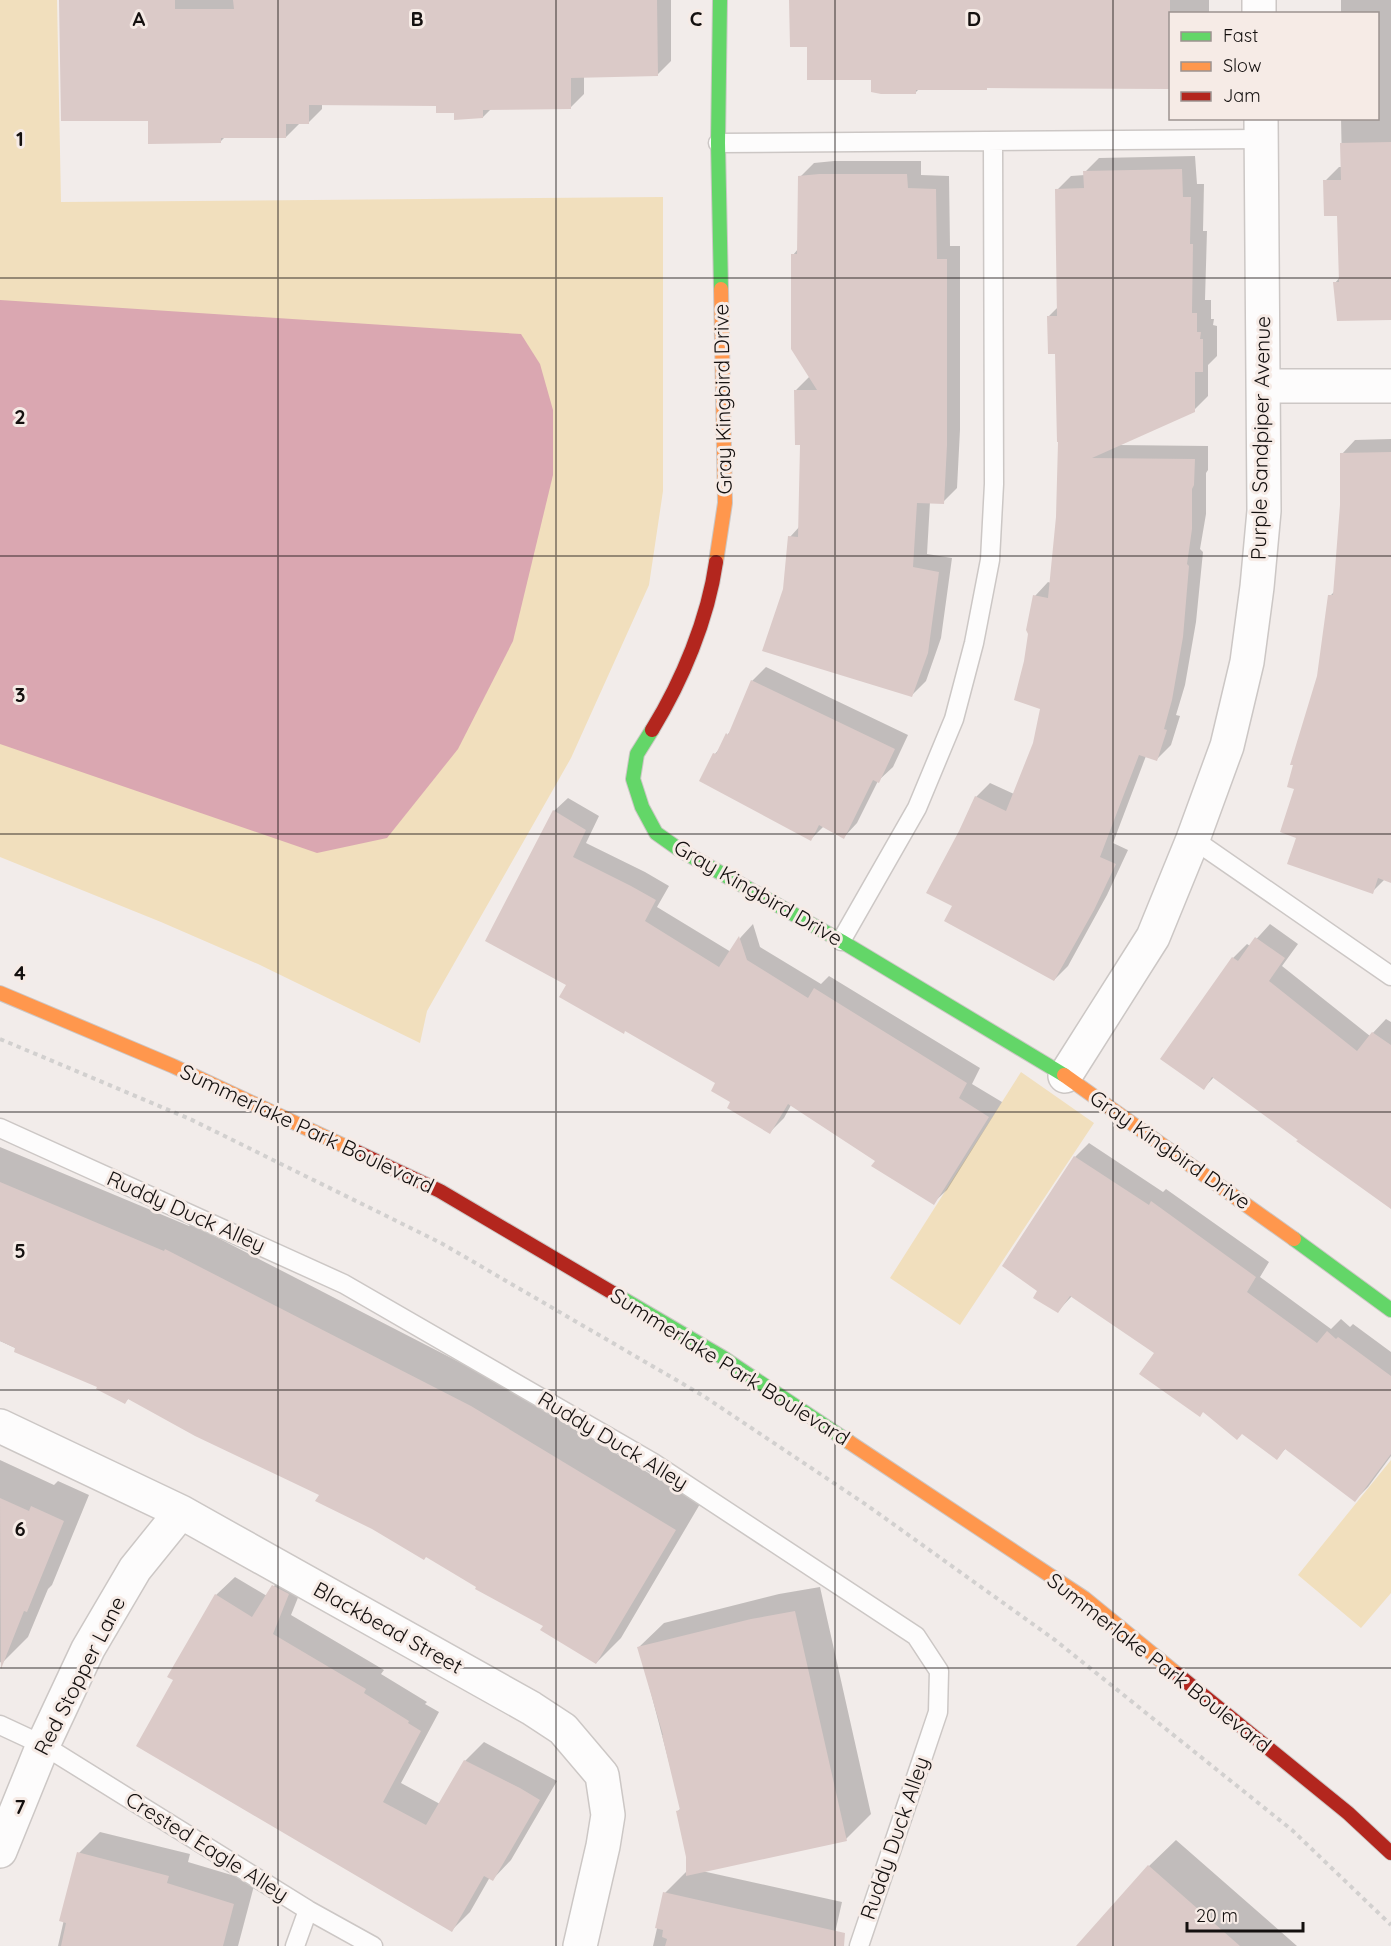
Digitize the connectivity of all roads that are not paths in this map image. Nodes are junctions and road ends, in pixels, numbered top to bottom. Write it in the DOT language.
graph roads {
  1 [pos="720,0"];
  2 [pos="1261,129"];
  3 [pos="993,141"];
  4 [pos="718,143"];
  5 [pos="1263,386"];
  6 [pos="1391,386"];
  7 [pos="1193,839"];
  8 [pos="841,941"];
  9 [pos="1391,976"];
  10 [pos="0,993"];
  11 [pos="1065,1076"];
  12 [pos="0,1128"];
  13 [pos="1391,1310"];
  14 [pos="0,1426"];
  15 [pos="181,1512"];
  16 [pos="0,1725"];
  17 [pos="43,1744"];
  18 [pos="0,1851"];
  19 [pos="1391,1853"];
  20 [pos="308,1910"];
  21 [pos="295,1946"];
  22 [pos="373,1946"];
  23 [pos="580,1946"];
  24 [pos="859,1946"];
  1 -- 4 [label="street, Gray Kingbird Drive"];
  2 -- 3 [label="lane"];
  2 -- 5 [label="street, Purple Sandpiper Avenue"];
  3 -- 4 [label="lane"];
  3 -- 8 [label="lane"];
  4 -- 8 [label="street, Gray Kingbird Drive"];
  5 -- 6 [label="street"];
  5 -- 7 [label="street, Purple Sandpiper Avenue"];
  7 -- 9 [label="lane"];
  7 -- 11 [label="street, Purple Sandpiper Avenue"];
  8 -- 11 [label="street, Gray Kingbird Drive"];
  10 -- 19 [label="street, Summerlake Park Boulevard"];
  11 -- 13 [label="street, Gray Kingbird Drive"];
  12 -- 24 [label="lane, Ruddy Duck Alley"];
  14 -- 15 [label="street, Blackbead Street"];
  15 -- 17 [label="street, Red Stopper Lane"];
  15 -- 23 [label="street, Blackbead Street"];
  16 -- 17 [label="lane, Crested Eagle Alley"];
  17 -- 18 [label="street, Red Stopper Lane"];
  17 -- 20 [label="lane, Crested Eagle Alley"];
  20 -- 21 [label="lane"];
  20 -- 22 [label="lane, Crested Eagle Alley"];
}
